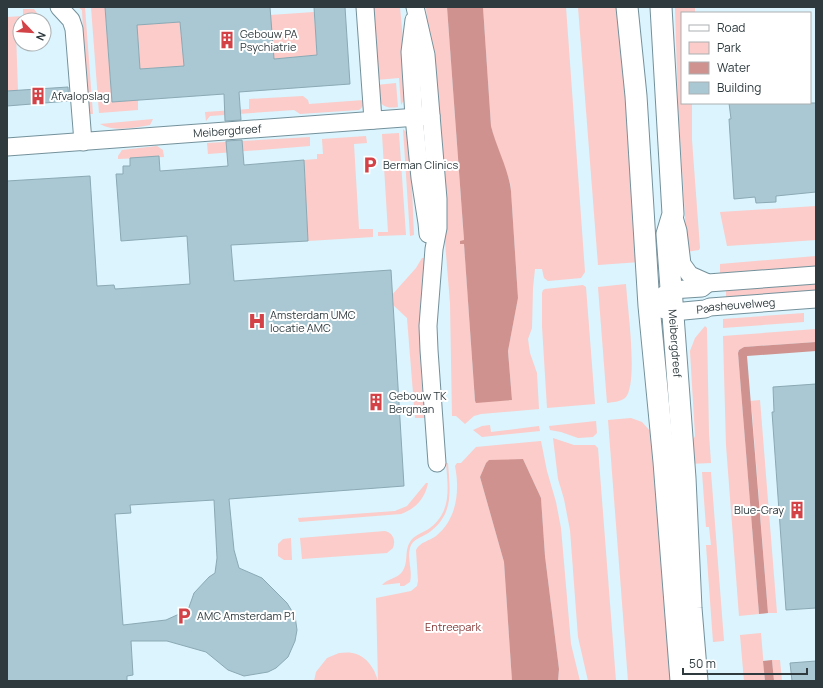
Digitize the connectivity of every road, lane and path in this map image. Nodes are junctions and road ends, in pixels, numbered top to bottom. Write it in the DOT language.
graph roads {
  1 [pos="60,7"];
  2 [pos="365,7"];
  3 [pos="415,7"];
  4 [pos="627,7"];
  5 [pos="661,7"];
  6 [pos="431,116"];
  7 [pos="414,117"];
  8 [pos="373,120"];
  9 [pos="82,142"];
  10 [pos="7,147"];
  11 [pos="673,214"];
  12 [pos="434,249"];
  13 [pos="816,275"];
  14 [pos="708,283"];
  15 [pos="671,290"];
  16 [pos="816,299"];
  17 [pos="649,306"];
  18 [pos="673,312"];
  19 [pos="437,462"];
  20 [pos="681,681"];
  21 [pos="697,681"];
  1 -- 9 [label="street"];
  2 -- 8 [label="street"];
  3 -- 6 [label="street"];
  3 -- 7 [label="street"];
  4 -- 17 [label="main road, Meibergdreef"];
  5 -- 11 [label="main road, Meibergdreef"];
  6 -- 7 [label="street, Meibergdreef"];
  6 -- 12 [label="street"];
  7 -- 8 [label="street, Meibergdreef"];
  7 -- 12 [label="street"];
  8 -- 9 [label="street, Meibergdreef"];
  9 -- 10 [label="street, Meibergdreef"];
  11 -- 14 [label="street, Paasheuvelweg"];
  11 -- 15 [label="main road, Meibergdreef"];
  12 -- 19 [label="street"];
  13 -- 14 [label="street, Paasheuvelweg"];
  14 -- 15 [label="street, Paasheuvelweg"];
  15 -- 17 [label="street"];
  15 -- 18 [label="main road, Meibergdreef"];
  16 -- 18 [label="street, Paasheuvelweg"];
  17 -- 18 [label="street, Paasheuvelweg"];
  17 -- 20 [label="main road, Meibergdreef"];
  18 -- 21 [label="main road, Meibergdreef"];
}
